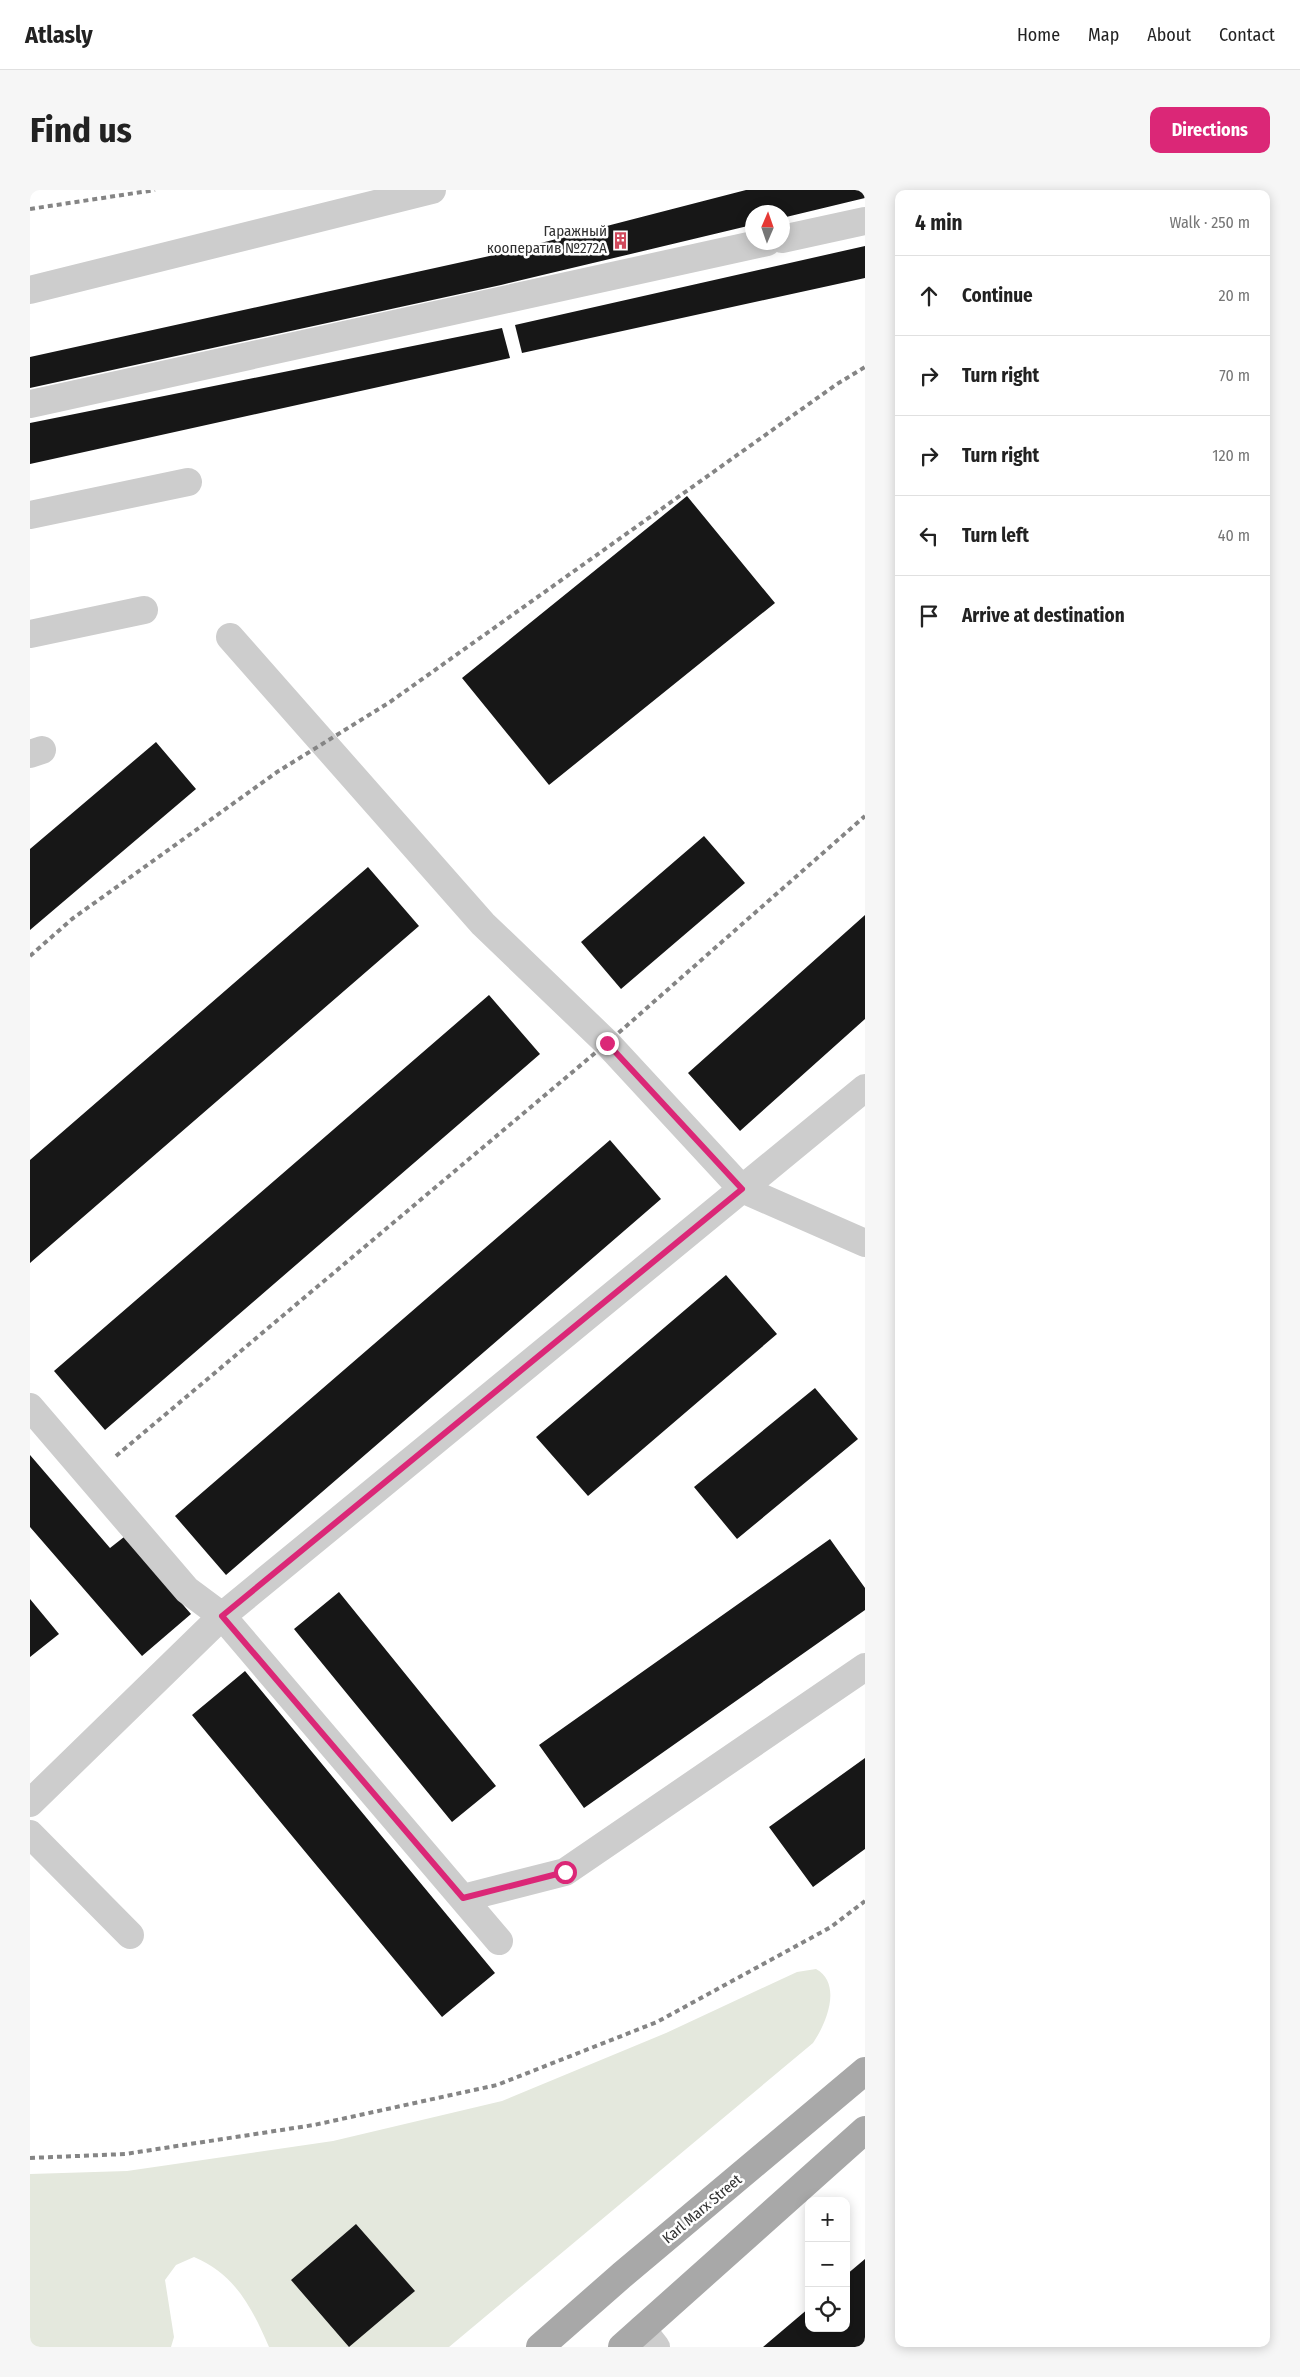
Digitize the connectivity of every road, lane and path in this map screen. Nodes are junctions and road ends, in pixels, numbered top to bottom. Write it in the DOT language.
graph roads {
  1 [pos="432,190"];
  2 [pos="865,221"];
  3 [pos="790,237"];
  4 [pos="745,247"];
  5 [pos="30,290"];
  6 [pos="30,404"];
  7 [pos="188,482"];
  8 [pos="30,515"];
  9 [pos="144,610"];
  10 [pos="30,634"];
  11 [pos="230,637"];
  12 [pos="865,1088"];
  13 [pos="742,1189"];
  14 [pos="865,1243"];
  15 [pos="30,1407"];
  16 [pos="222,1616"];
  17 [pos="865,1667"];
  18 [pos="30,1803"];
  19 [pos="30,1834"];
  20 [pos="463,1898"];
  21 [pos="130,1935"];
  22 [pos="499,1941"];
  23 [pos="865,2072"];
  24 [pos="865,2130"];
  25 [pos="640,2341"];
  26 [pos="540,2347"];
  1 -- 5 [label="lane"];
  2 -- 3 [label="lane"];
  4 -- 6 [label="lane"];
  7 -- 8 [label="lane"];
  9 -- 10 [label="lane"];
  11 -- 13 [label="lane"];
  12 -- 13 [label="lane"];
  13 -- 14 [label="lane"];
  13 -- 16 [label="lane"];
  15 -- 16 [label="lane"];
  16 -- 18 [label="lane"];
  16 -- 20 [label="lane"];
  17 -- 20 [label="lane"];
  19 -- 21 [label="lane"];
  20 -- 22 [label="lane"];
  23 -- 26 [label="main road, Karl Marx Street"];
  24 -- 25 [label="main road"];
}
